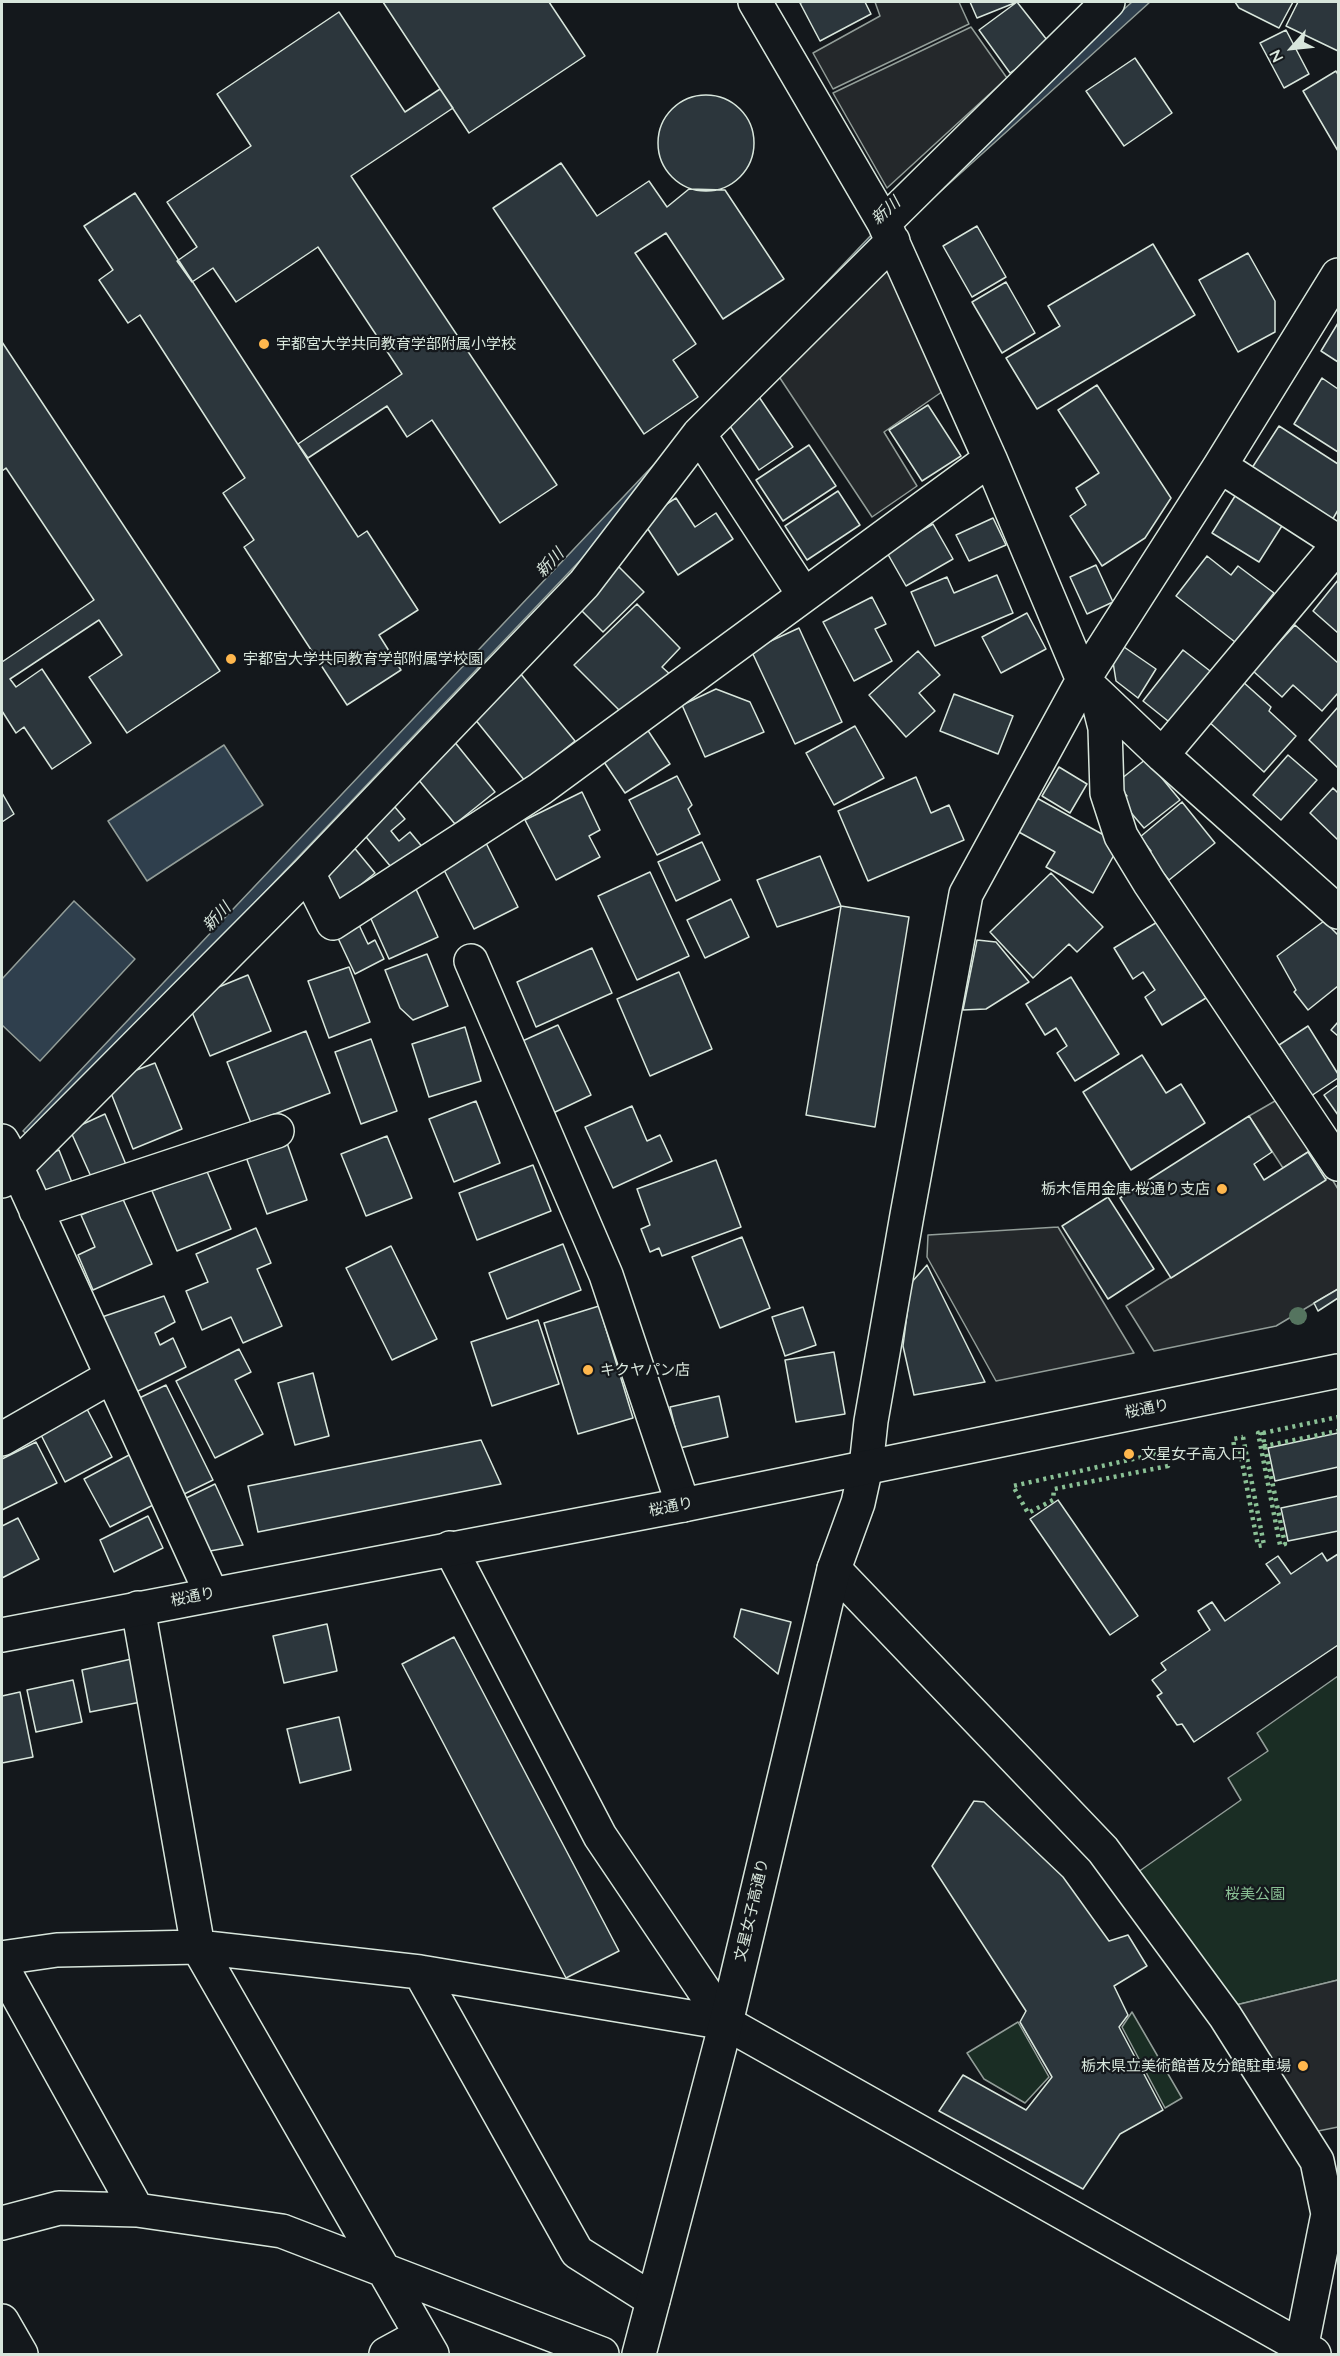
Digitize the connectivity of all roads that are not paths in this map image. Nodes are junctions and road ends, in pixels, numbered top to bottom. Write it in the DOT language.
graph roads {
  1 [pos="755,2"];
  2 [pos="1108,2"];
  3 [pos="889,233"];
  4 [pos="1338,275"];
  5 [pos="699,434"];
  6 [pos="990,459"];
  7 [pos="1220,466"];
  8 [pos="1338,543"];
  9 [pos="804,595"];
  10 [pos="1083,680"];
  11 [pos="1162,755"];
  12 [pos="308,873"];
  13 [pos="1338,912"];
  14 [pos="471,961"];
  15 [pos="277,1131"];
  16 [pos="6,1163"];
  17 [pos="1338,1164"];
  18 [pos="36,1211"];
  19 [pos="1338,1371"];
  20 [pos="112,1376"];
  21 [pos="2,1439"];
  22 [pos="866,1467"];
  23 [pos="683,1505"];
  24 [pos="450,1548"];
  25 [pos="834,1569"];
  26 [pos="212,1593"];
  27 [pos="138,1608"];
  28 [pos="2,1635"];
  29 [pos="198,1947"];
  30 [pos="2,1958"];
  31 [pos="2,1967"];
  32 [pos="420,1972"];
  33 [pos="726,2023"];
  34 [pos="1328,2157"];
  35 [pos="137,2210"];
  36 [pos="2,2223"];
  37 [pos="384,2270"];
  38 [pos="653,2300"];
  39 [pos="2,2321"];
  40 [pos="426,2345"];
  41 [pos="1305,2352"];
  42 [pos="21,2355"];
  43 [pos="386,2355"];
  44 [pos="602,2355"];
  45 [pos="639,2355"];
  1 -- 3 [label="main road"];
  2 -- 3 [label="main road"];
  3 -- 5 [label="main road"];
  3 -- 6 [label="main road"];
  4 -- 7 [label="main road, 文星女子高通り"];
  5 -- 9 [label="main road"];
  5 -- 12 [label="main road"];
  6 -- 9 [label="main road"];
  6 -- 10 [label="main road"];
  7 -- 8 [label="main road"];
  7 -- 10 [label="main road, 文星女子高通り"];
  8 -- 11 [label="main road"];
  9 -- 12 [label="main road"];
  10 -- 11 [label="main road"];
  10 -- 17 [label="main road"];
  10 -- 22 [label="main road, 文星女子高通り"];
  11 -- 13 [label="main road"];
  12 -- 16 [label="main road"];
  14 -- 23 [label="main road"];
  15 -- 18 [label="main road"];
  16 -- 18 [label="main road"];
  18 -- 20 [label="main road"];
  19 -- 22 [label="main road, 桜通り"];
  20 -- 21 [label="main road"];
  20 -- 26 [label="main road"];
  22 -- 23 [label="main road, 桜通り"];
  22 -- 25 [label="main road, 文星女子高通り"];
  23 -- 24 [label="main road, 桜通り"];
  24 -- 26 [label="main road, 桜通り"];
  24 -- 33 [label="main road"];
  25 -- 33 [label="main road, 文星女子高通り"];
  25 -- 34 [label="main road"];
  26 -- 27 [label="main road, 桜通り"];
  27 -- 28 [label="main road, 桜通り"];
  27 -- 29 [label="main road"];
  29 -- 30 [label="main road"];
  29 -- 32 [label="main road"];
  29 -- 37 [label="main road"];
  31 -- 35 [label="main road"];
  32 -- 33 [label="main road"];
  32 -- 38 [label="main road"];
  33 -- 38 [label="main road, 文星女子高通り"];
  33 -- 41 [label="main road"];
  34 -- 41 [label="main road"];
  35 -- 36 [label="main road"];
  35 -- 37 [label="main road"];
  37 -- 40 [label="main road"];
  37 -- 44 [label="main road"];
  38 -- 45 [label="main road, 文星女子高通り"];
  39 -- 42 [label="main road"];
  40 -- 43 [label="main road"];
}
